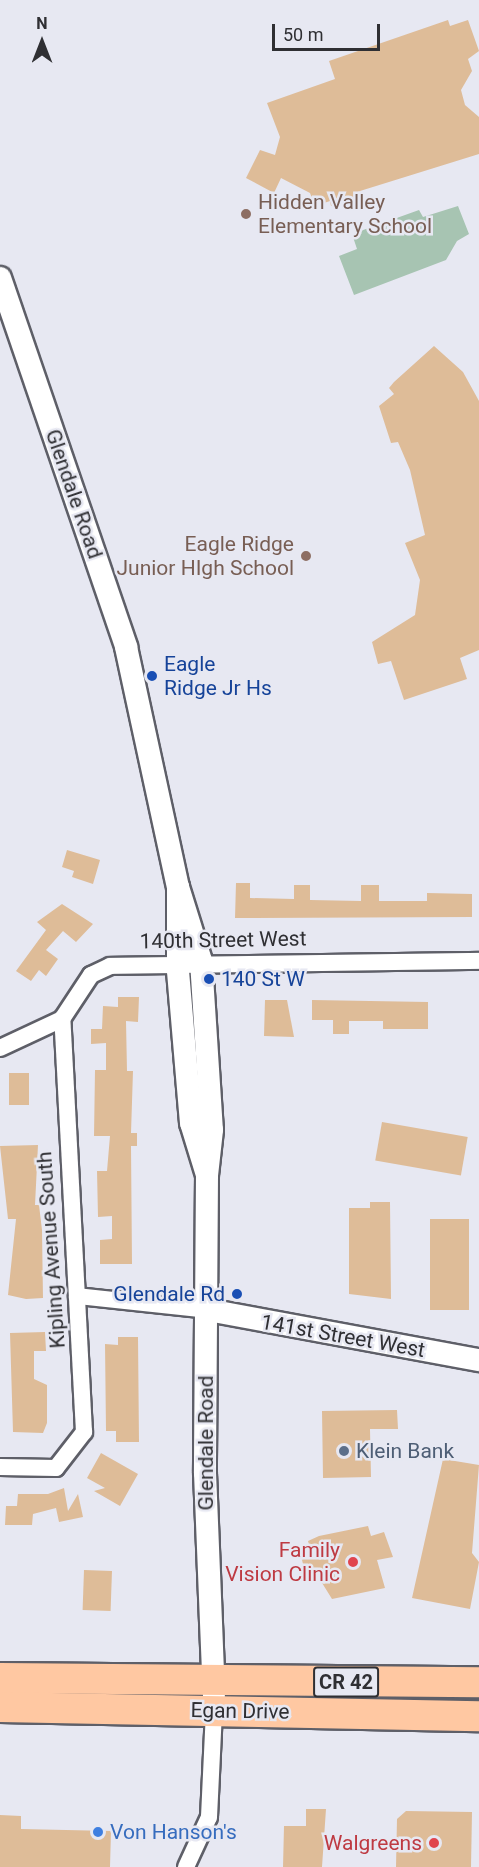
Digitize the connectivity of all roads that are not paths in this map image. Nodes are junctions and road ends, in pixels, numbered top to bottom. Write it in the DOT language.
graph roads {
  1 [pos="0,278"];
  2 [pos="178,887"];
  3 [pos="201,961"];
  4 [pos="479,961"];
  5 [pos="178,962"];
  6 [pos="62,1019"];
  7 [pos="0,1048"];
  8 [pos="207,1175"];
  9 [pos="77,1296"];
  10 [pos="208,1310"];
  11 [pos="479,1360"];
  12 [pos="0,1467"];
  13 [pos="0,1678"];
  14 [pos="213,1681"];
  15 [pos="479,1682"];
  16 [pos="0,1707"];
  17 [pos="214,1711"];
  18 [pos="479,1714"];
  19 [pos="186,1867"];
  1 -- 2 [label="main road, Glendale Road"];
  2 -- 3 [label="main road, Glendale Road"];
  2 -- 5 [label="main road, Glendale Road"];
  3 -- 4 [label="street, 140th Street West"];
  3 -- 5 [label="street, 140th Street West"];
  3 -- 8 [label="main road, Glendale Road"];
  5 -- 6 [label="street, 140th Street West"];
  5 -- 8 [label="main road, Glendale Road"];
  6 -- 7 [label="street"];
  6 -- 9 [label="street, Kipling Avenue South"];
  8 -- 10 [label="main road, Glendale Road"];
  9 -- 10 [label="street"];
  9 -- 12 [label="street, Kipling Avenue South"];
  10 -- 11 [label="main road, 141st Street West"];
  10 -- 14 [label="main road, Glendale Road"];
  13 -- 14 [label="highway, Egan Drive / CR 42"];
  14 -- 15 [label="highway, Egan Drive / CR 42"];
  14 -- 17 [label="main road, Glendale Road"];
  16 -- 17 [label="highway, Egan Drive / CR 42"];
  17 -- 18 [label="highway, Egan Drive / CR 42"];
  17 -- 19 [label="street"];
}
